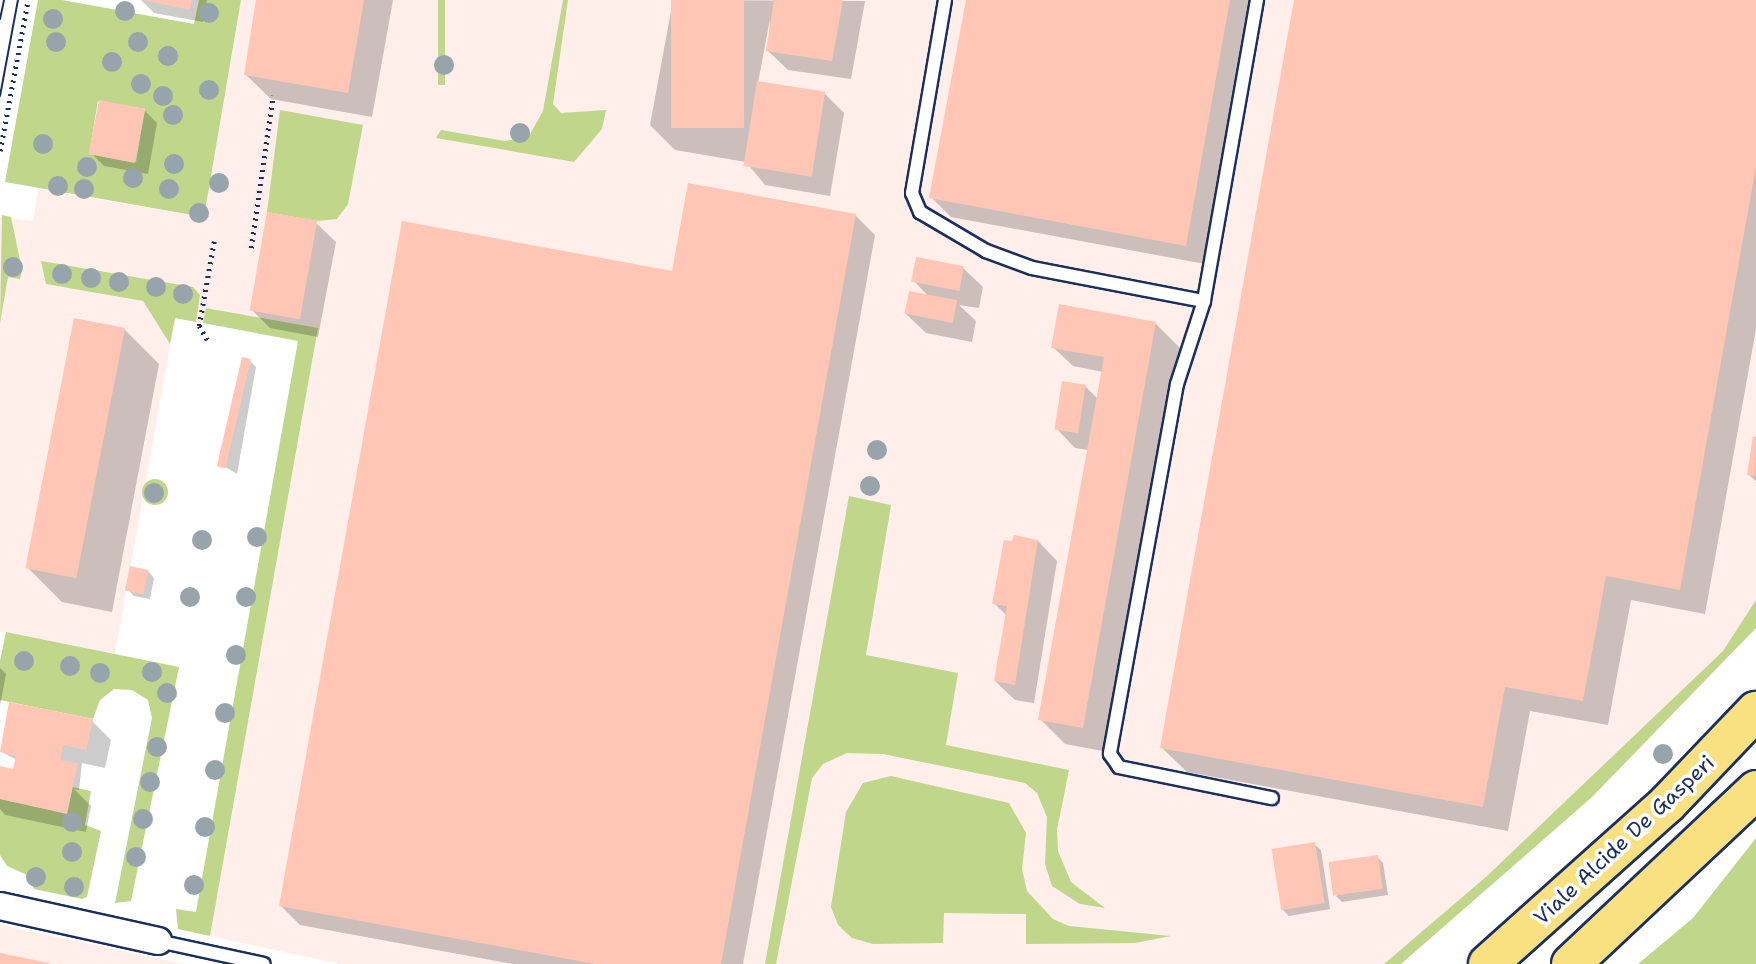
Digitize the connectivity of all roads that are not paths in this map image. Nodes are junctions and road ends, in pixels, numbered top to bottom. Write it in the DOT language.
graph roads {
  1 [pos="945,0"];
  2 [pos="1257,0"];
  3 [pos="1204,300"];
  4 [pos="1756,711"];
  5 [pos="1756,790"];
  6 [pos="1272,798"];
  7 [pos="0,906"];
  8 [pos="158,941"];
  9 [pos="264,964"];
  10 [pos="1488,964"];
  11 [pos="1571,964"];
  1 -- 3 [label="lane"];
  2 -- 3 [label="lane"];
  3 -- 6 [label="lane"];
  4 -- 10 [label="main road, Viale Alcide De Gasperi"];
  5 -- 11 [label="main road"];
  7 -- 8 [label="street"];
  8 -- 9 [label="lane"];
}
